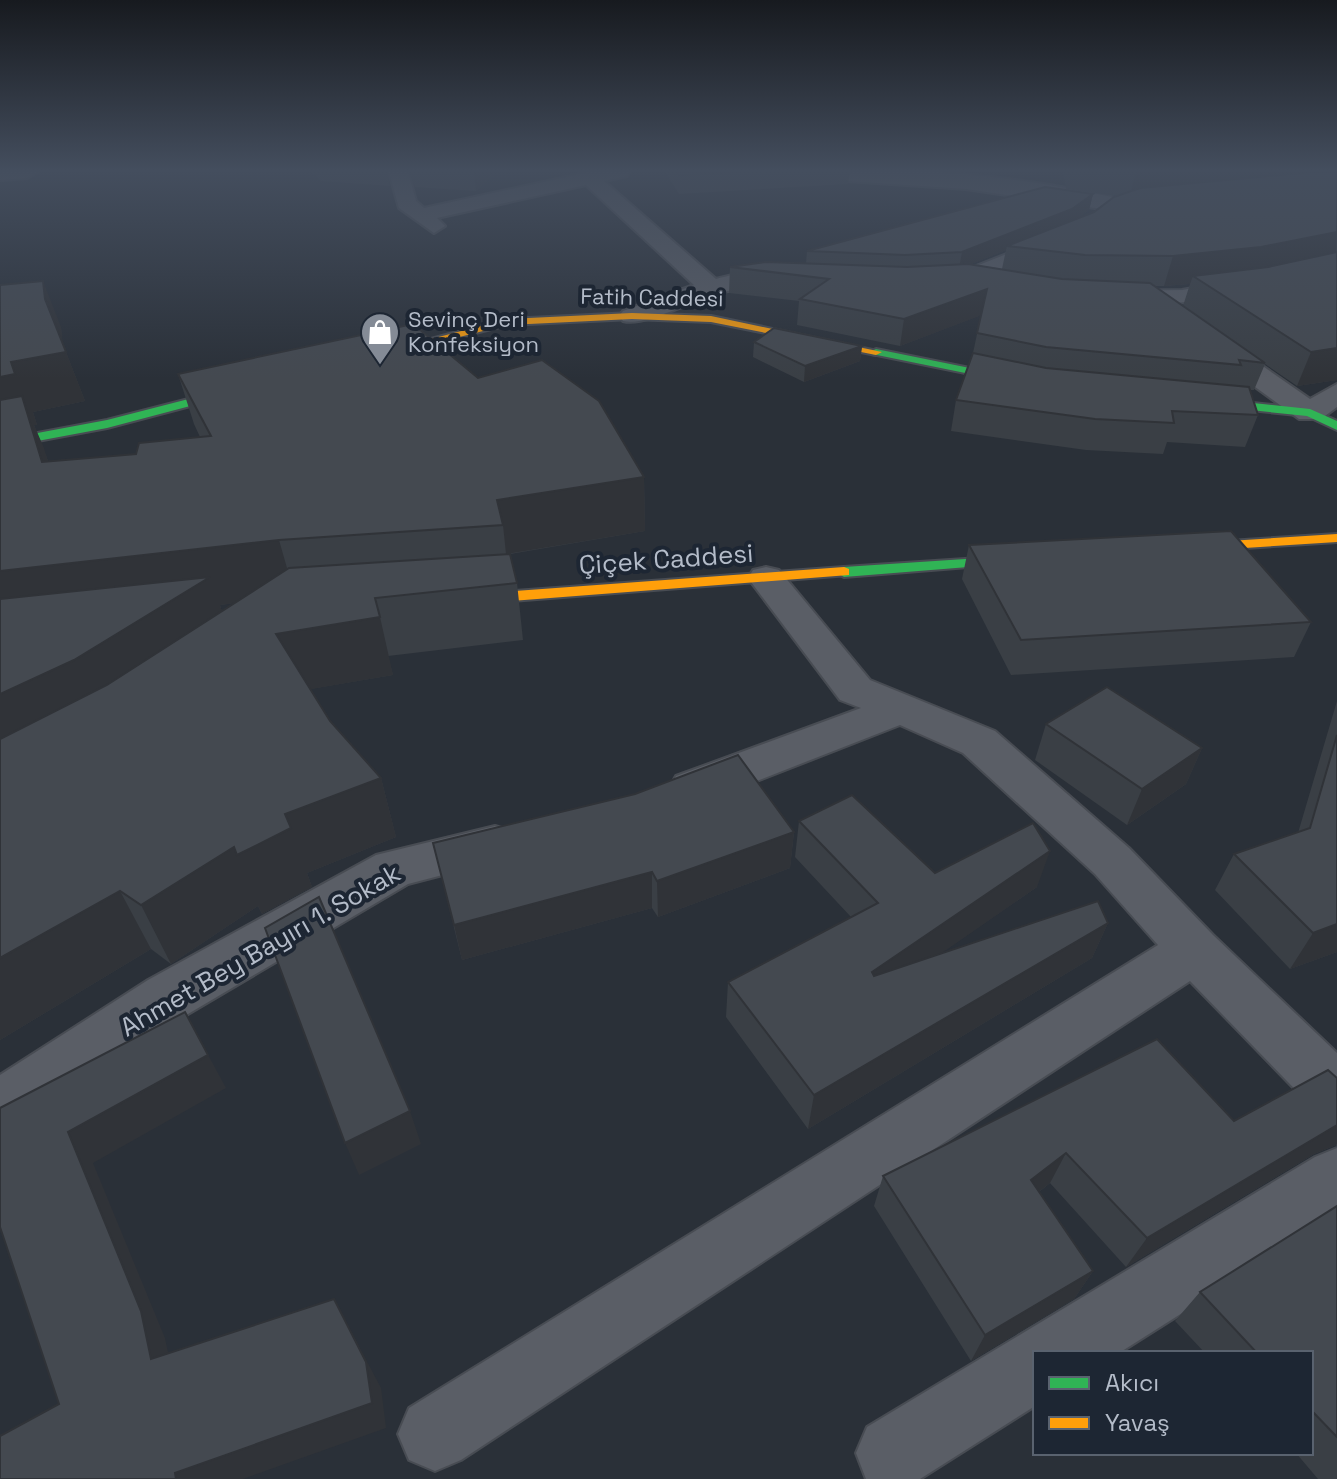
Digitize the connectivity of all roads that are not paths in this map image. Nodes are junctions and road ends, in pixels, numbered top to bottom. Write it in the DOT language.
graph roads {
  1 [pos="660,241"];
  2 [pos="1054,241"];
  3 [pos="1337,269"];
  4 [pos="810,279"];
  5 [pos="964,279"];
  6 [pos="903,282"];
  7 [pos="709,285"];
  8 [pos="1009,290"];
  9 [pos="1086,298"];
  10 [pos="1148,298"];
  11 [pos="632,316"];
  12 [pos="354,361"];
  13 [pos="261,385"];
  14 [pos="1039,386"];
  15 [pos="1337,393"];
  16 [pos="1175,399"];
  17 [pos="1310,413"];
  18 [pos="1337,426"];
  19 [pos="0,444"];
  20 [pos="1337,538"];
  21 [pos="1162,549"];
  22 [pos="1051,557"];
  23 [pos="766,578"];
  24 [pos="436,601"];
  25 [pos="901,709"];
  26 [pos="648,804"];
  27 [pos="543,833"];
  28 [pos="1194,950"];
  29 [pos="1337,1092"];
  30 [pos="0,1108"];
  31 [pos="1337,1179"];
  32 [pos="1058,1351"];
  33 [pos="1033,1366"];
  34 [pos="435,1434"];
  35 [pos="893,1453"];
  1 -- 7 [label="street"];
  2 -- 5 [label="street"];
  3 -- 10 [label="street"];
  4 -- 7 [label="street"];
  5 -- 6 [label="street"];
  5 -- 8 [label="street"];
  7 -- 11 [label="street"];
  9 -- 10 [label="street"];
  10 -- 17 [label="street"];
  11 -- 12 [label="main road, Fatih Caddesi"];
  11 -- 14 [label="main road, Fatih Caddesi"];
  13 -- 19 [label="main road"];
  15 -- 17 [label="street"];
  16 -- 17 [label="main road"];
  17 -- 18 [label="main road"];
  20 -- 21 [label="main road"];
  22 -- 23 [label="main road, Çiçek Caddesi"];
  23 -- 24 [label="main road, Çiçek Caddesi"];
  23 -- 25 [label="street"];
  25 -- 26 [label="street"];
  25 -- 28 [label="street"];
  27 -- 30 [label="street, Ahmet Bey Bayırı 1. Sokak"];
  28 -- 29 [label="street"];
  28 -- 34 [label="street"];
  31 -- 32 [label="street"];
  33 -- 35 [label="street"];
}
